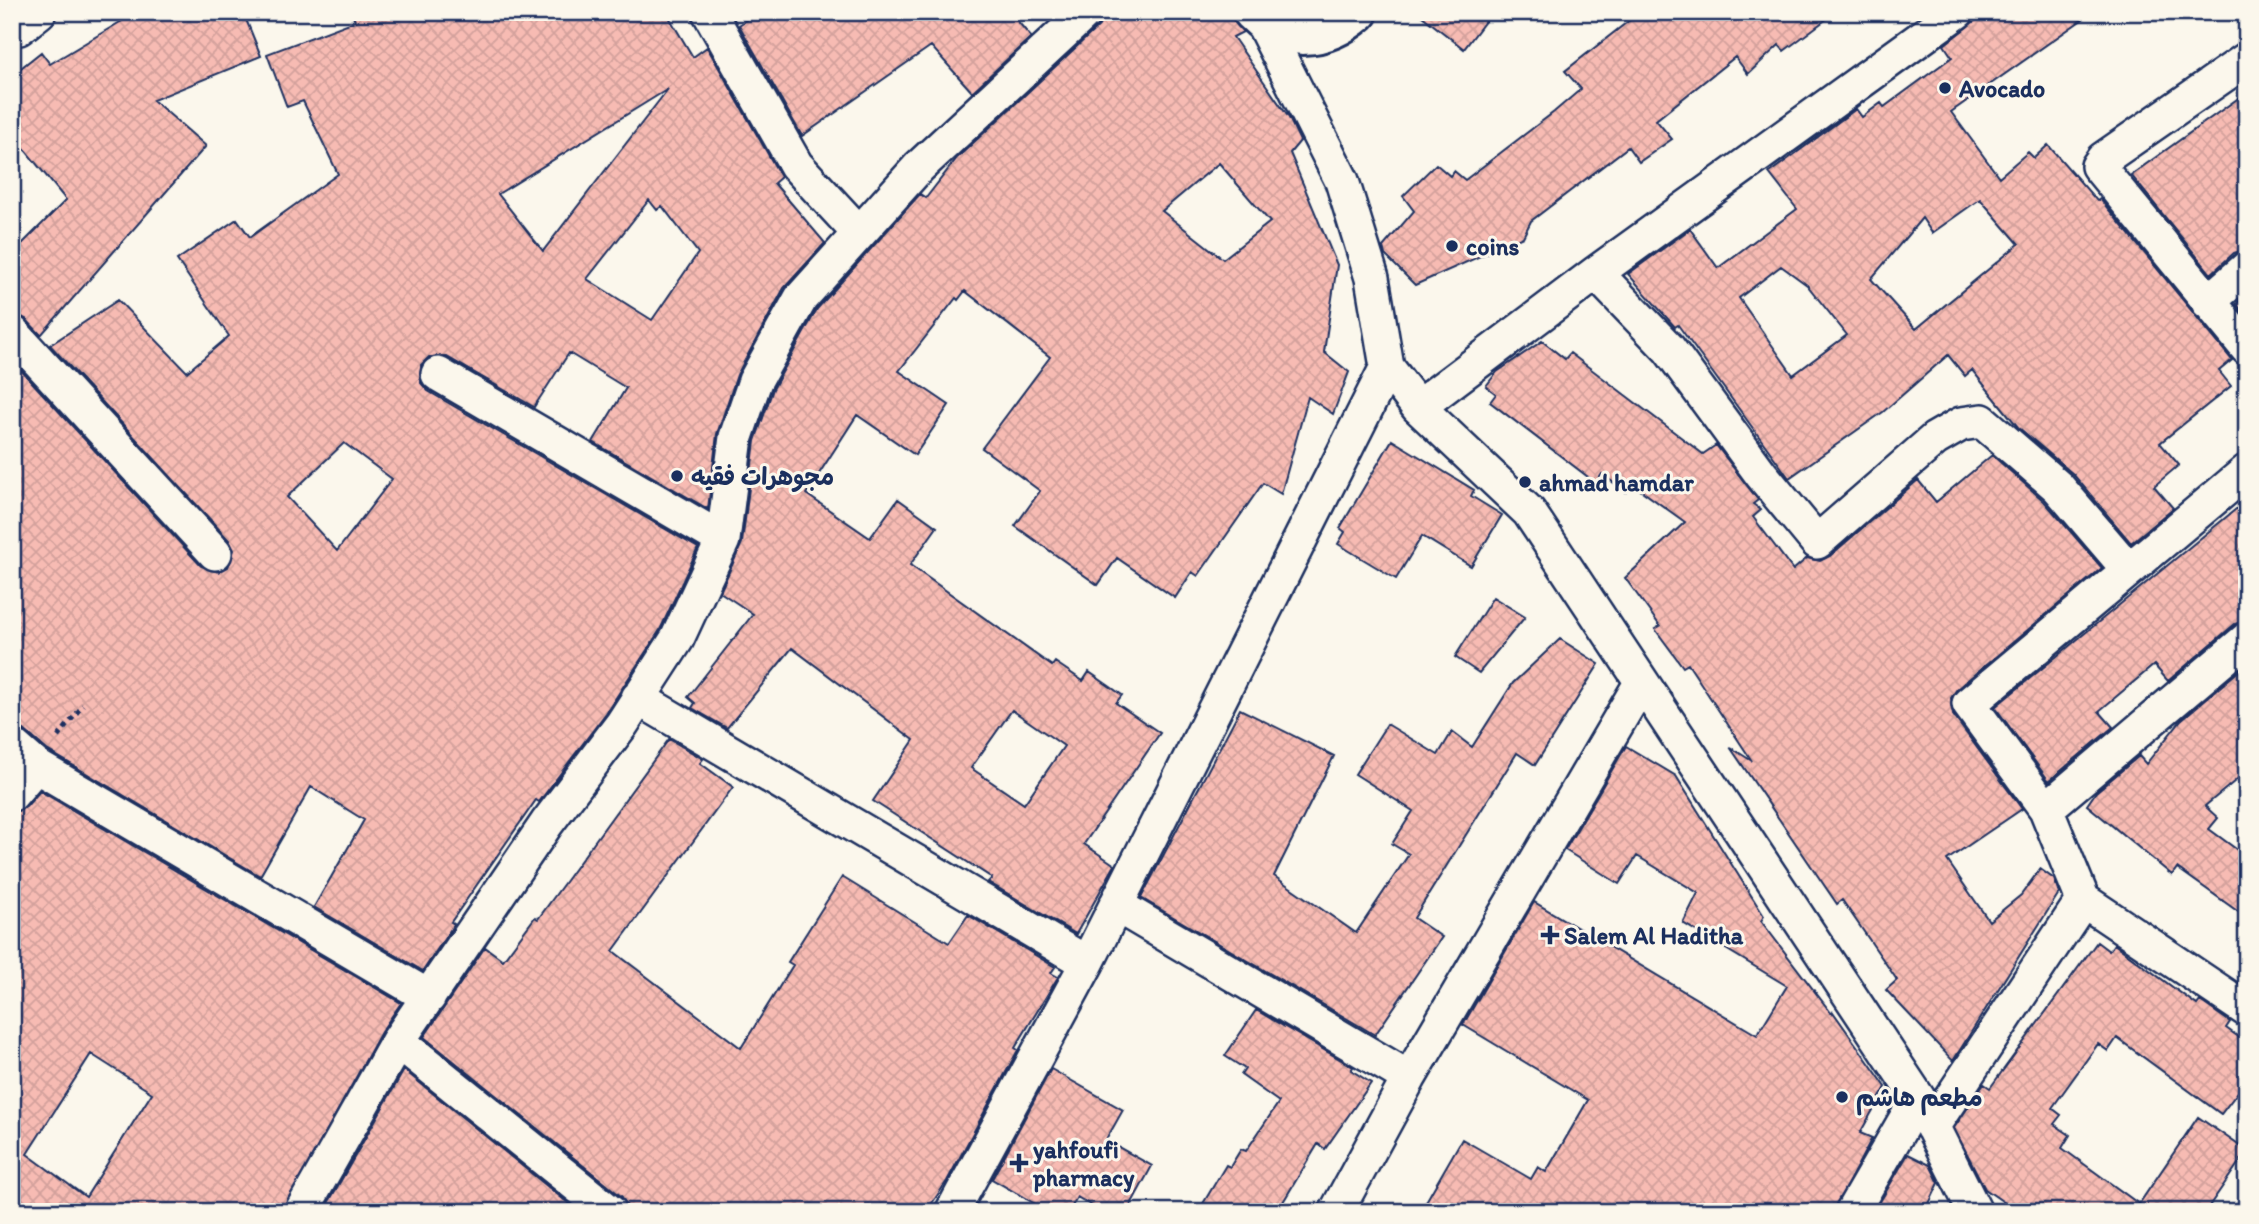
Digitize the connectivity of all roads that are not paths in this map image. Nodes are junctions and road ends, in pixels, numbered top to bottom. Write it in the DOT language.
graph roads {
  1 [pos="39,12"];
  2 [pos="709,12"];
  3 [pos="1086,12"];
  4 [pos="1358,12"];
  5 [pos="1957,12"];
  6 [pos="1257,16"];
  7 [pos="12,20"];
  8 [pos="2247,59"];
  9 [pos="858,232"];
  10 [pos="2247,268"];
  11 [pos="1596,273"];
  12 [pos="2208,302"];
  13 [pos="12,332"];
  14 [pos="2247,348"];
  15 [pos="1387,367"];
  16 [pos="438,374"];
  17 [pos="1418,407"];
  18 [pos="2247,471"];
  19 [pos="723,540"];
  20 [pos="215,553"];
  21 [pos="2129,569"];
  22 [pos="2247,639"];
  23 [pos="1641,683"];
  24 [pos="638,698"];
  25 [pos="24,755"];
  26 [pos="12,794"];
  27 [pos="2046,809"];
  28 [pos="2083,900"];
  29 [pos="1116,905"];
  30 [pos="1087,962"];
  31 [pos="429,997"];
  32 [pos="2247,1010"];
  33 [pos="398,1041"];
  34 [pos="1409,1078"];
  35 [pos="1925,1112"];
  36 [pos="301,1212"];
  37 [pos="610,1212"];
  38 [pos="952,1212"];
  39 [pos="1336,1212"];
  40 [pos="1852,1212"];
  41 [pos="1975,1212"];
  1 -- 7 [label="street"];
  2 -- 9 [label="street"];
  3 -- 9 [label="street"];
  4 -- 6 [label="street"];
  5 -- 11 [label="street"];
  6 -- 15 [label="street"];
  8 -- 12 [label="street"];
  9 -- 19 [label="street"];
  10 -- 12 [label="street"];
  11 -- 17 [label="street"];
  11 -- 21 [label="street"];
  12 -- 14 [label="street"];
  13 -- 20 [label="street"];
  15 -- 17 [label="street"];
  15 -- 29 [label="street"];
  16 -- 19 [label="street"];
  17 -- 23 [label="street"];
  18 -- 21 [label="street"];
  19 -- 24 [label="street"];
  21 -- 27 [label="street"];
  22 -- 27 [label="street"];
  23 -- 34 [label="street"];
  23 -- 35 [label="street"];
  24 -- 30 [label="street"];
  24 -- 31 [label="street"];
  25 -- 26 [label="street"];
  25 -- 31 [label="street"];
  27 -- 28 [label="street"];
  28 -- 32 [label="street"];
  28 -- 35 [label="street"];
  29 -- 30 [label="street"];
  29 -- 34 [label="street"];
  30 -- 38 [label="street"];
  31 -- 33 [label="street"];
  33 -- 36 [label="street"];
  33 -- 37 [label="street"];
  34 -- 39 [label="street"];
  35 -- 40 [label="street"];
  35 -- 41 [label="street"];
}
